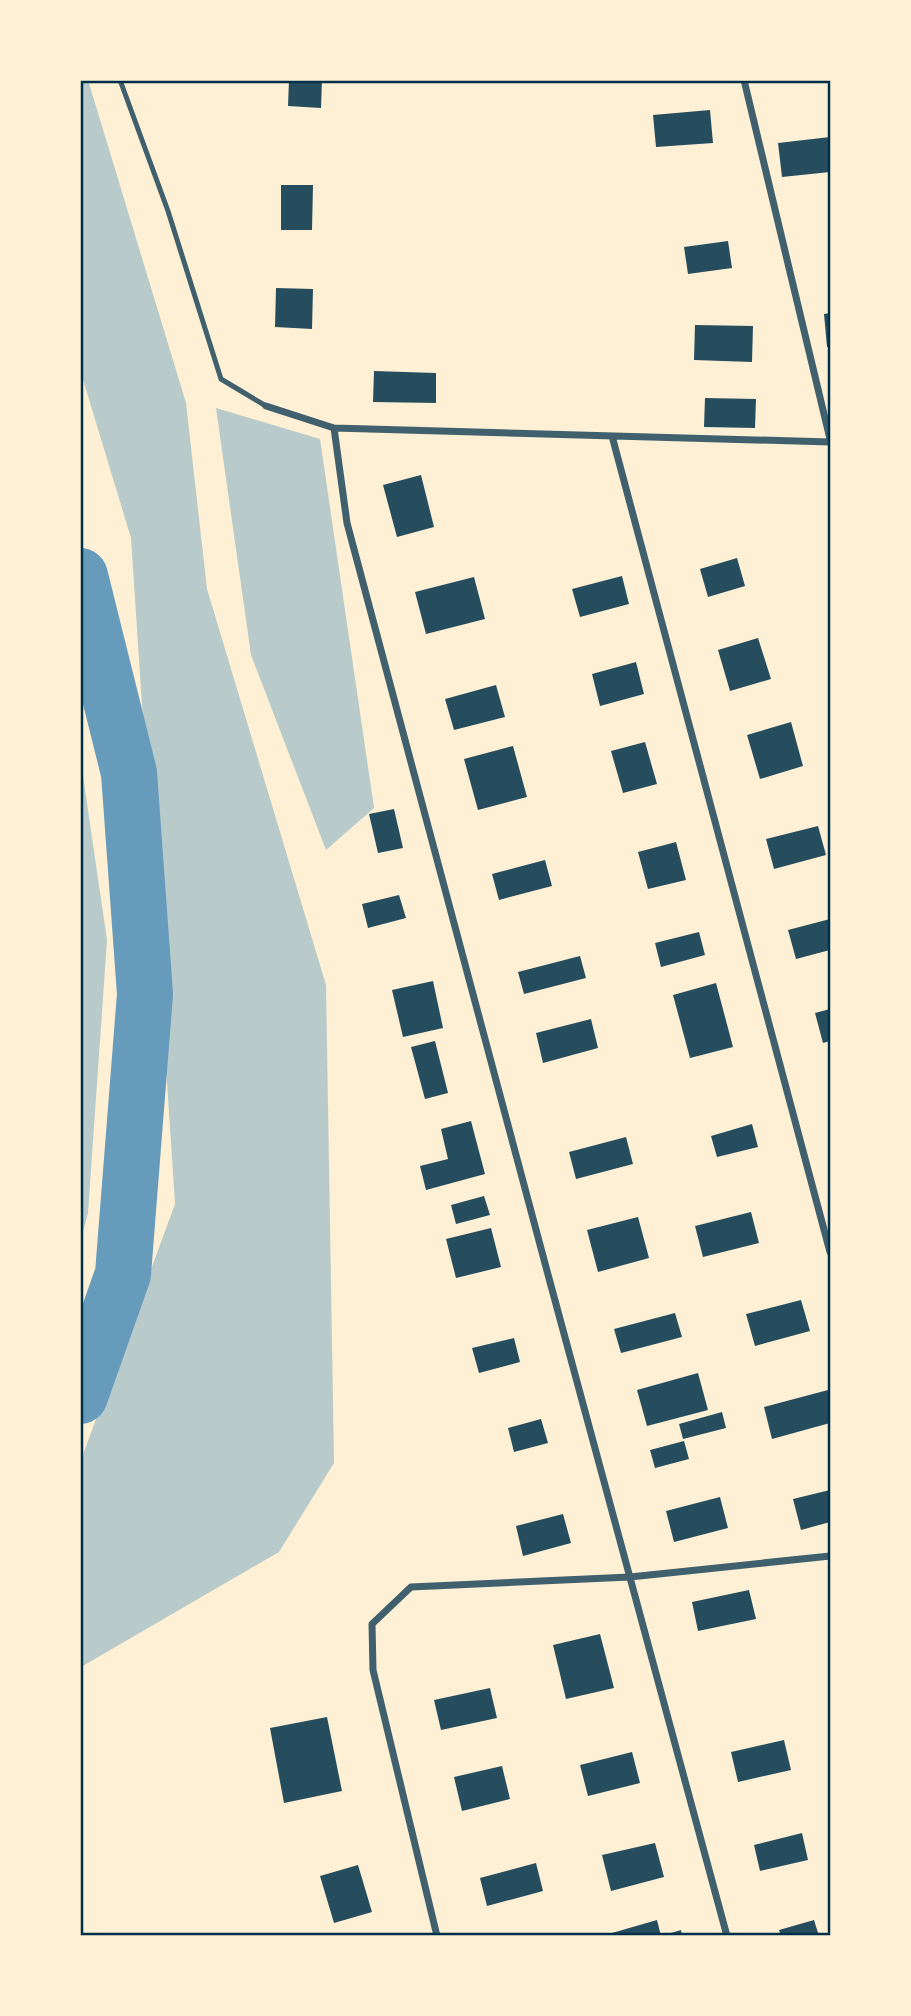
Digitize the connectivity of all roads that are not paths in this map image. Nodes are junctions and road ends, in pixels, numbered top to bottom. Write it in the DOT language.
graph roads {
  1 [pos="120,80"];
  2 [pos="744,80"];
  3 [pos="266,406"];
  4 [pos="334,428"];
  5 [pos="612,436"];
  6 [pos="831,441"];
  7 [pos="831,1252"];
  8 [pos="831,1556"];
  9 [pos="630,1577"];
  10 [pos="437,1936"];
  11 [pos="727,1936"];
  1 -- 3 [label="lane"];
  2 -- 6 [label="street"];
  3 -- 4 [label="street"];
  4 -- 5 [label="street"];
  4 -- 9 [label="street"];
  5 -- 6 [label="street"];
  5 -- 7 [label="street"];
  8 -- 9 [label="street"];
  9 -- 10 [label="street"];
  9 -- 11 [label="street"];
}
